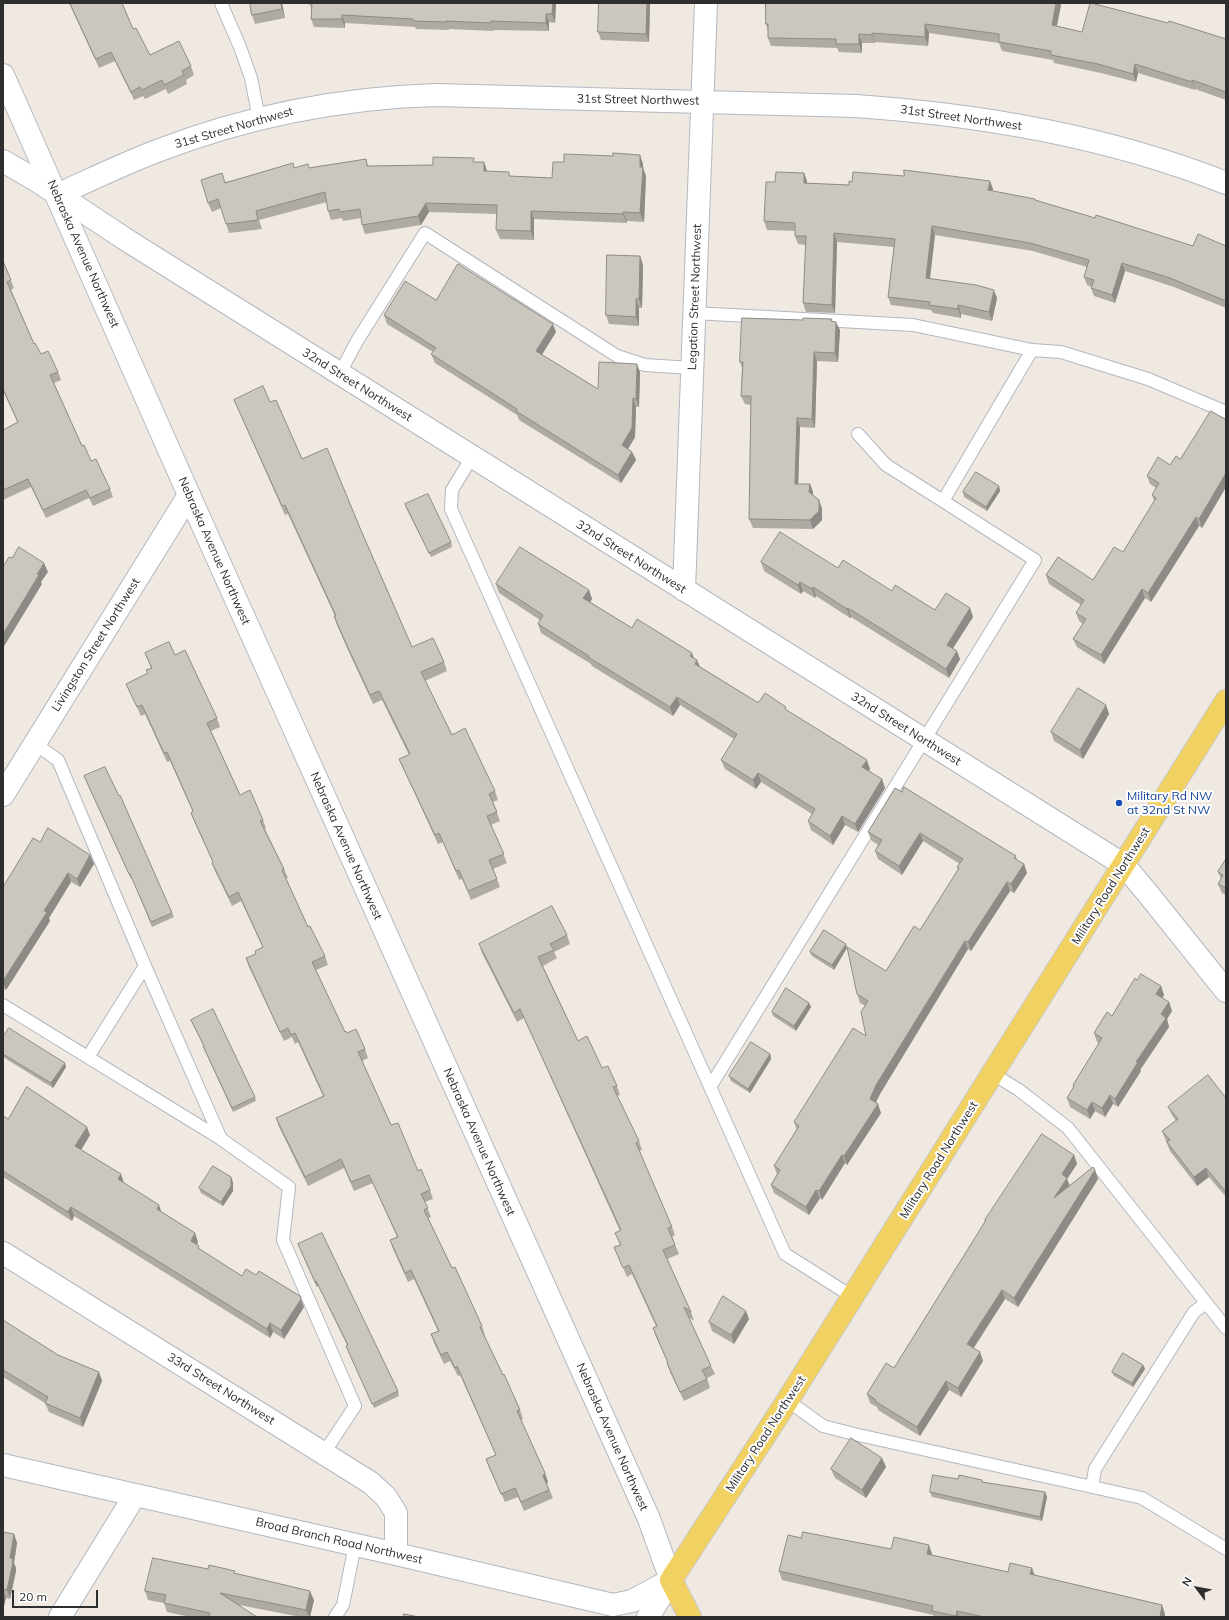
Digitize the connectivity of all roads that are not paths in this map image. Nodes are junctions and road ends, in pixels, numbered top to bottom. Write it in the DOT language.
graph roads {
  1 [pos="221,3"];
  2 [pos="706,3"];
  3 [pos="3,75"];
  4 [pos="703,101"];
  5 [pos="259,119"];
  6 [pos="3,161"];
  7 [pos="1226,183"];
  8 [pos="57,195"];
  9 [pos="694,313"];
  10 [pos="1032,350"];
  11 [pos="692,368"];
  12 [pos="340,373"];
  13 [pos="1226,412"];
  14 [pos="858,434"];
  15 [pos="472,457"];
  16 [pos="188,495"];
  17 [pos="943,501"];
  18 [pos="684,590"];
  19 [pos="1226,701"];
  20 [pos="924,739"];
  21 [pos="35,744"];
  22 [pos="3,795"];
  23 [pos="1124,865"];
  24 [pos="145,966"];
  25 [pos="1226,991"];
  26 [pos="3,1005"];
  27 [pos="88,1057"];
  28 [pos="993,1074"];
  29 [pos="710,1087"];
  30 [pos="221,1139"];
  31 [pos="3,1253"];
  32 [pos="853,1297"];
  33 [pos="1206,1303"];
  34 [pos="1226,1328"];
  35 [pos="788,1401"];
  36 [pos="324,1453"];
  37 [pos="3,1465"];
  38 [pos="1092,1486"];
  39 [pos="135,1495"];
  40 [pos="355,1545"];
  41 [pos="1226,1549"];
  42 [pos="396,1554"];
  43 [pos="671,1580"];
  44 [pos="60,1617"];
  45 [pos="335,1617"];
  46 [pos="648,1617"];
  47 [pos="690,1617"];
  1 -- 5 [label="lane"];
  2 -- 4 [label="street, Legation Street Northwest"];
  3 -- 8 [label="street, Nebraska Avenue Northwest"];
  4 -- 5 [label="street, 31st Street Northwest"];
  4 -- 7 [label="street, 31st Street Northwest"];
  4 -- 9 [label="street, Legation Street Northwest"];
  5 -- 8 [label="street, 31st Street Northwest"];
  6 -- 8 [label="street, 32nd Street Northwest"];
  8 -- 12 [label="street, 32nd Street Northwest"];
  8 -- 16 [label="street, Nebraska Avenue Northwest"];
  9 -- 10 [label="lane"];
  9 -- 11 [label="street, Legation Street Northwest"];
  10 -- 13 [label="lane"];
  10 -- 17 [label="lane"];
  11 -- 12 [label="lane"];
  11 -- 18 [label="street, Legation Street Northwest"];
  12 -- 15 [label="street, 32nd Street Northwest"];
  14 -- 17 [label="lane"];
  15 -- 18 [label="street, 32nd Street Northwest"];
  15 -- 29 [label="lane"];
  16 -- 21 [label="street, Livingston Street Northwest"];
  16 -- 43 [label="street, Nebraska Avenue Northwest"];
  17 -- 20 [label="lane"];
  18 -- 20 [label="street, 32nd Street Northwest"];
  19 -- 23 [label="main road, Military Road Northwest"];
  20 -- 23 [label="street, 32nd Street Northwest"];
  20 -- 29 [label="lane"];
  21 -- 22 [label="street, Livingston Street Northwest"];
  21 -- 24 [label="lane"];
  23 -- 25 [label="street, 32nd Street Northwest"];
  23 -- 28 [label="main road, Military Road Northwest"];
  24 -- 27 [label="lane"];
  24 -- 30 [label="lane"];
  26 -- 27 [label="lane"];
  27 -- 30 [label="lane"];
  28 -- 32 [label="main road, Military Road Northwest"];
  28 -- 33 [label="lane"];
  29 -- 32 [label="lane"];
  30 -- 36 [label="lane"];
  31 -- 36 [label="street, 33rd Street Northwest"];
  32 -- 35 [label="main road, Military Road Northwest"];
  33 -- 34 [label="lane"];
  33 -- 38 [label="lane"];
  35 -- 38 [label="lane"];
  35 -- 43 [label="main road, Military Road Northwest"];
  36 -- 42 [label="street, 33rd Street Northwest"];
  37 -- 39 [label="street, Broad Branch Road Northwest"];
  38 -- 41 [label="lane"];
  39 -- 40 [label="street, Broad Branch Road Northwest"];
  39 -- 44 [label="street"];
  40 -- 42 [label="street, Broad Branch Road Northwest"];
  40 -- 45 [label="lane"];
  42 -- 43 [label="street, Broad Branch Road Northwest"];
  43 -- 46 [label="street, Military Road Northwest"];
  43 -- 47 [label="main road, Nebraska Avenue Northwest"];
}
